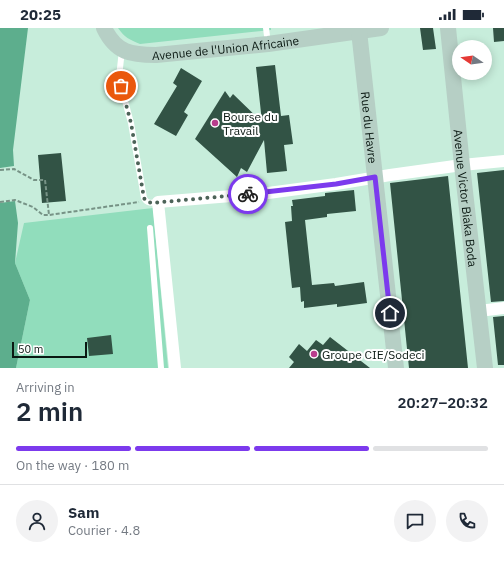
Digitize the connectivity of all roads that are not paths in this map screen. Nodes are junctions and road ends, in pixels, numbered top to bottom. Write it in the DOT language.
graph roads {
  1 [pos="104,28"];
  2 [pos="381,28"];
  3 [pos="448,28"];
  4 [pos="359,31"];
  5 [pos="267,36"];
  6 [pos="122,50"];
  7 [pos="504,161"];
  8 [pos="462,165"];
  9 [pos="375,177"];
  10 [pos="158,202"];
  11 [pos="150,228"];
  12 [pos="504,308"];
  13 [pos="479,311"];
  14 [pos="162,368"];
  15 [pos="175,368"];
  16 [pos="396,368"];
  17 [pos="485,368"];
  1 -- 6 [label="main road"];
  2 -- 4 [label="main road, Avenue de l'Union Africaine"];
  3 -- 8 [label="main road, Avenue Victor Biaka Boda"];
  4 -- 5 [label="main road, Avenue de l'Union Africaine"];
  4 -- 9 [label="main road, Rue du Havre"];
  5 -- 6 [label="main road, Avenue de l'Union Africaine"];
  6 -- 10 [label="lane"];
  7 -- 8 [label="street"];
  8 -- 9 [label="street"];
  8 -- 13 [label="main road, Avenue Victor Biaka Boda"];
  9 -- 10 [label="street"];
  9 -- 16 [label="main road, Rue du Havre"];
  10 -- 15 [label="street"];
  11 -- 14 [label="lane"];
  12 -- 13 [label="street"];
  13 -- 17 [label="main road, Avenue Victor Biaka Boda"];
}
